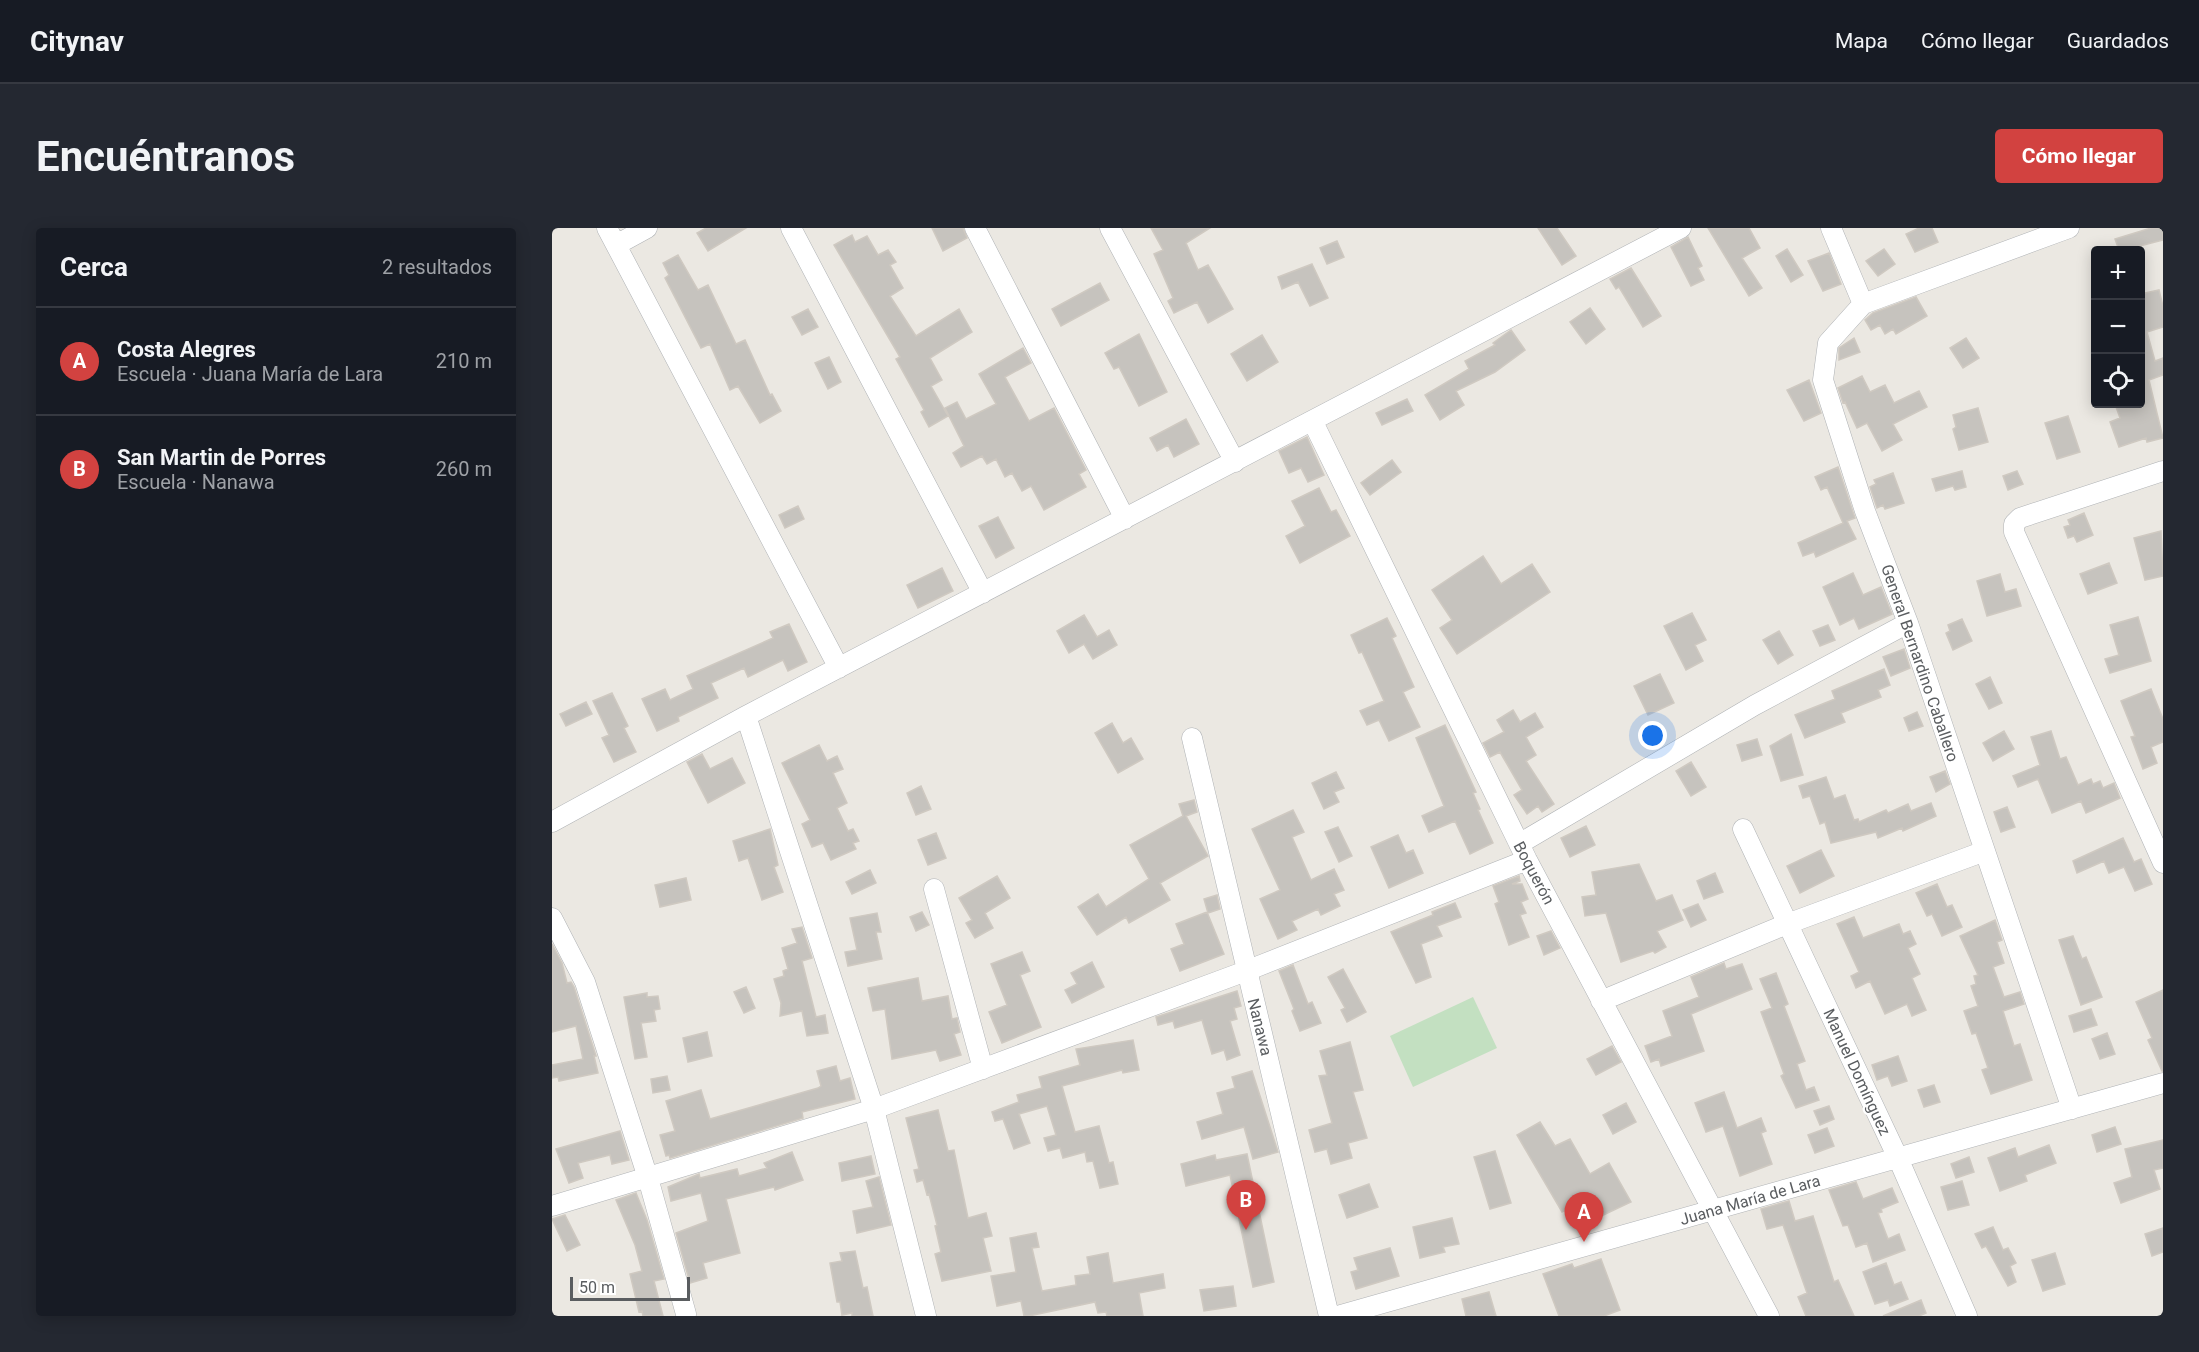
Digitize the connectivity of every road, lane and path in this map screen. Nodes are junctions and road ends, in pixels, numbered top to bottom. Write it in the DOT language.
graph roads {
  1 [pos="647,228"];
  2 [pos="791,228"];
  3 [pos="975,228"];
  4 [pos="1110,228"];
  5 [pos="1681,228"];
  6 [pos="1832,228"];
  7 [pos="2069,228"];
  8 [pos="611,237"];
  9 [pos="1863,304"];
  10 [pos="1313,422"];
  11 [pos="1235,462"];
  12 [pos="2163,471"];
  13 [pos="1125,519"];
  14 [pos="983,593"];
  15 [pos="1908,622"];
  16 [pos="839,668"];
  17 [pos="746,716"];
  18 [pos="1191,738"];
  19 [pos="552,822"];
  20 [pos="1743,829"];
  21 [pos="1985,851"];
  22 [pos="1523,852"];
  23 [pos="2163,863"];
  24 [pos="934,889"];
  25 [pos="552,918"];
  26 [pos="1788,924"];
  27 [pos="1246,971"];
  28 [pos="1601,1001"];
  29 [pos="982,1069"];
  30 [pos="2163,1083"];
  31 [pos="874,1109"];
  32 [pos="2072,1109"];
  33 [pos="1898,1158"];
  34 [pos="648,1178"];
  35 [pos="552,1206"];
  36 [pos="1713,1210"];
  37 [pos="686,1314"];
  38 [pos="926,1316"];
  39 [pos="1329,1316"];
  40 [pos="1337,1316"];
  41 [pos="1768,1316"];
  42 [pos="1968,1316"];
  1 -- 8 [label="street"];
  2 -- 14 [label="street"];
  3 -- 13 [label="street"];
  4 -- 11 [label="street"];
  5 -- 10 [label="street"];
  6 -- 9 [label="street"];
  7 -- 9 [label="street"];
  8 -- 16 [label="street"];
  9 -- 15 [label="street, General Bernardino Caballero"];
  10 -- 11 [label="street"];
  10 -- 22 [label="street, Boquerón"];
  11 -- 13 [label="street"];
  12 -- 23 [label="street"];
  13 -- 14 [label="street"];
  14 -- 16 [label="street"];
  15 -- 21 [label="street, General Bernardino Caballero"];
  15 -- 22 [label="street"];
  16 -- 17 [label="street"];
  17 -- 19 [label="street"];
  17 -- 31 [label="street"];
  18 -- 27 [label="street, Nanawa"];
  20 -- 26 [label="street, Manuel Domínguez"];
  21 -- 26 [label="street"];
  21 -- 32 [label="street, General Bernardino Caballero"];
  22 -- 27 [label="street"];
  22 -- 28 [label="street, Boquerón"];
  24 -- 29 [label="street"];
  25 -- 34 [label="street"];
  26 -- 28 [label="street"];
  26 -- 33 [label="street, Manuel Domínguez"];
  27 -- 29 [label="street"];
  27 -- 39 [label="street, Nanawa"];
  28 -- 36 [label="street, Boquerón"];
  29 -- 31 [label="street"];
  30 -- 32 [label="street, Juana María de Lara"];
  31 -- 34 [label="street"];
  31 -- 38 [label="street"];
  32 -- 33 [label="street, Juana María de Lara"];
  33 -- 36 [label="street, Juana María de Lara"];
  33 -- 42 [label="street, Manuel Domínguez"];
  34 -- 35 [label="street"];
  34 -- 37 [label="street"];
  36 -- 40 [label="street, Juana María de Lara"];
  36 -- 41 [label="street, Boquerón"];
}
